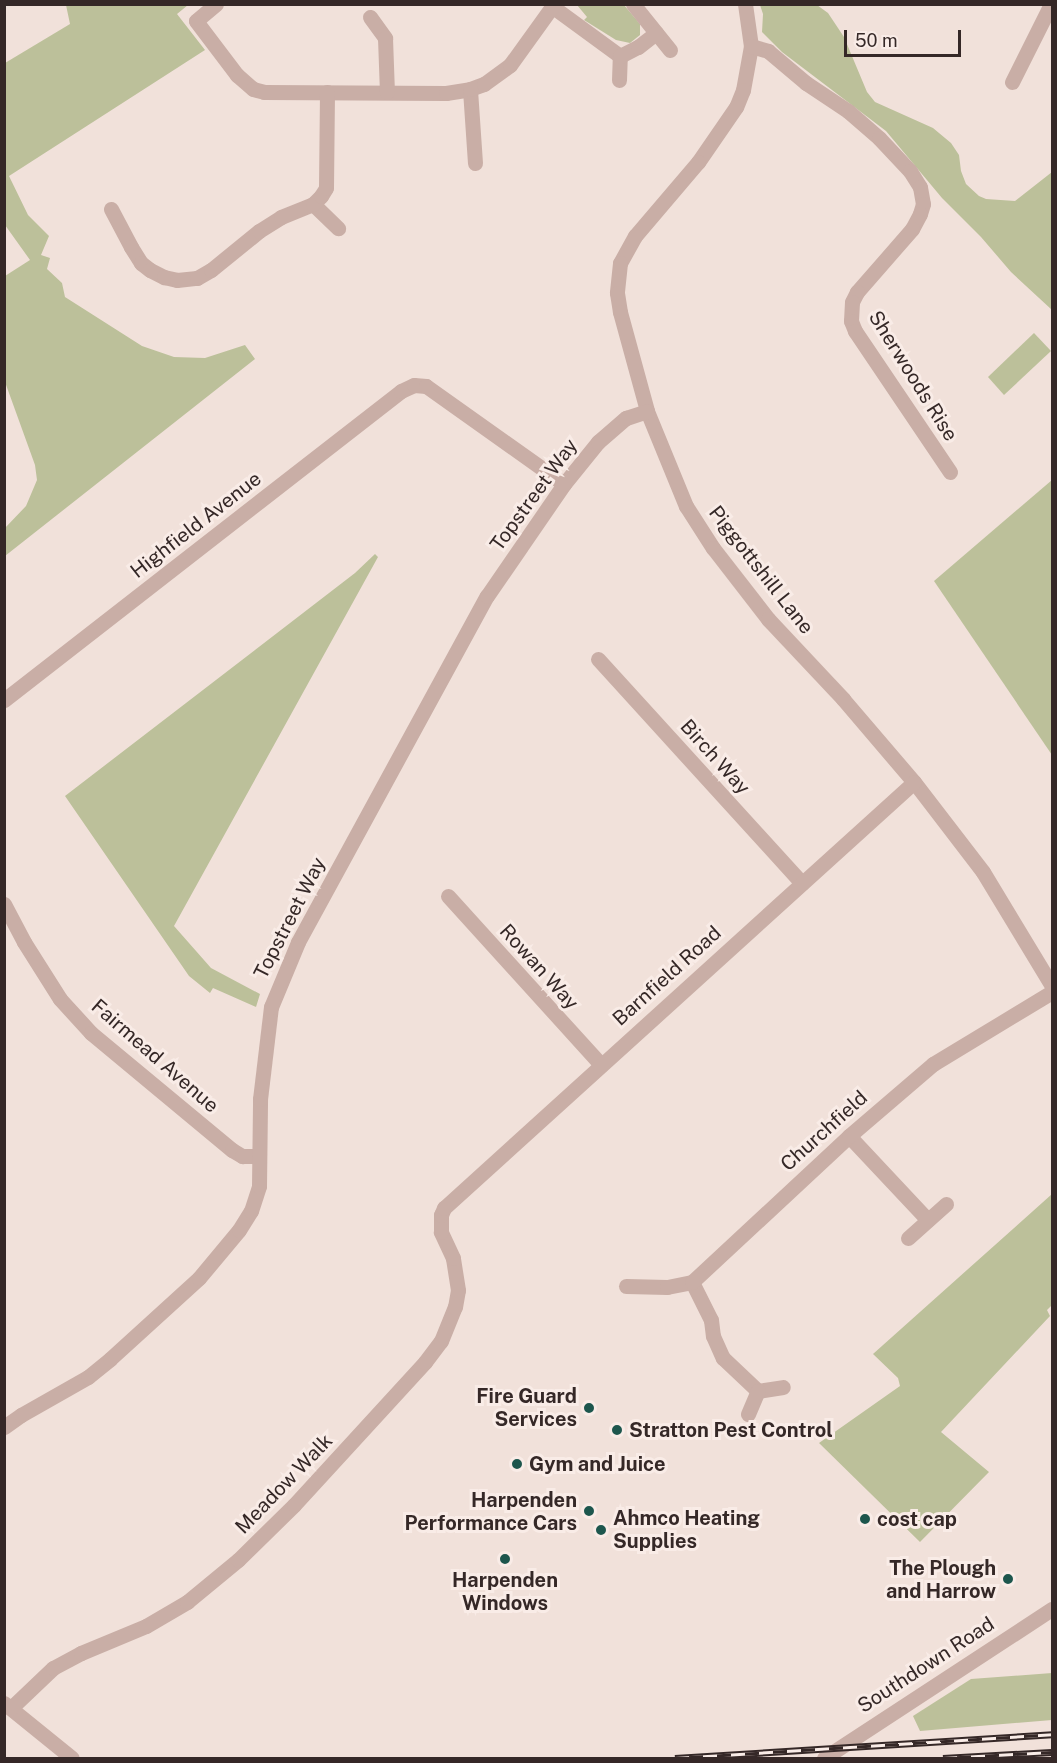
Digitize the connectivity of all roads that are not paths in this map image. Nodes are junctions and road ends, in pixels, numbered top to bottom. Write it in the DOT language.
graph roads {
  1 [pos="216,4"];
  2 [pos="633,4"];
  3 [pos="745,4"];
  4 [pos="1051,4"];
  5 [pos="554,6"];
  6 [pos="370,17"];
  7 [pos="656,33"];
  8 [pos="751,46"];
  9 [pos="670,50"];
  10 [pos="620,56"];
  11 [pos="619,80"];
  12 [pos="1012,82"];
  13 [pos="470,89"];
  14 [pos="327,92"];
  15 [pos="387,92"];
  16 [pos="475,163"];
  17 [pos="313,204"];
  18 [pos="111,209"];
  19 [pos="338,228"];
  20 [pos="647,411"];
  21 [pos="950,472"];
  22 [pos="564,484"];
  23 [pos="598,659"];
  24 [pos="4,700"];
  25 [pos="914,782"];
  26 [pos="802,883"];
  27 [pos="448,896"];
  28 [pos="4,904"];
  29 [pos="1053,986"];
  30 [pos="1053,992"];
  31 [pos="601,1065"];
  32 [pos="849,1136"];
  33 [pos="259,1156"];
  34 [pos="450,1202"];
  35 [pos="946,1204"];
  36 [pos="928,1220"];
  37 [pos="908,1238"];
  38 [pos="692,1281"];
  39 [pos="626,1286"];
  40 [pos="783,1387"];
  41 [pos="758,1391"];
  42 [pos="748,1414"];
  43 [pos="4,1427"];
  44 [pos="1053,1609"];
  45 [pos="8,1705"];
  46 [pos="72,1758"];
  47 [pos="824,1758"];
  1 -- 14 [label="street"];
  2 -- 7 [label="street"];
  3 -- 8 [label="street, Piggottshill Lane"];
  4 -- 12 [label="street"];
  5 -- 10 [label="street"];
  5 -- 13 [label="street"];
  6 -- 15 [label="street"];
  7 -- 9 [label="street"];
  7 -- 10 [label="street"];
  8 -- 20 [label="street, Piggottshill Lane"];
  8 -- 21 [label="street, Sherwoods Rise"];
  10 -- 11 [label="street"];
  13 -- 15 [label="street"];
  13 -- 16 [label="street"];
  14 -- 15 [label="street"];
  14 -- 17 [label="street"];
  17 -- 18 [label="street"];
  17 -- 19 [label="street"];
  20 -- 22 [label="street, Topstreet Way"];
  20 -- 25 [label="street, Piggottshill Lane"];
  22 -- 24 [label="street, Highfield Avenue"];
  22 -- 33 [label="street, Topstreet Way"];
  23 -- 26 [label="street, Birch Way"];
  25 -- 26 [label="street, Barnfield Road"];
  25 -- 29 [label="street, Piggottshill Lane"];
  26 -- 31 [label="street, Barnfield Road"];
  27 -- 31 [label="street, Rowan Way"];
  28 -- 33 [label="street, Fairmead Avenue"];
  30 -- 32 [label="street, Churchfield"];
  31 -- 34 [label="street, Barnfield Road"];
  32 -- 36 [label="street"];
  32 -- 38 [label="street, Churchfield"];
  33 -- 43 [label="street, Topstreet Way"];
  34 -- 45 [label="street, Meadow Walk"];
  35 -- 36 [label="street"];
  36 -- 37 [label="street"];
  38 -- 39 [label="street"];
  38 -- 41 [label="street"];
  40 -- 41 [label="street"];
  41 -- 42 [label="street"];
  44 -- 47 [label="street, Southdown Road"];
  45 -- 46 [label="street"];
}
